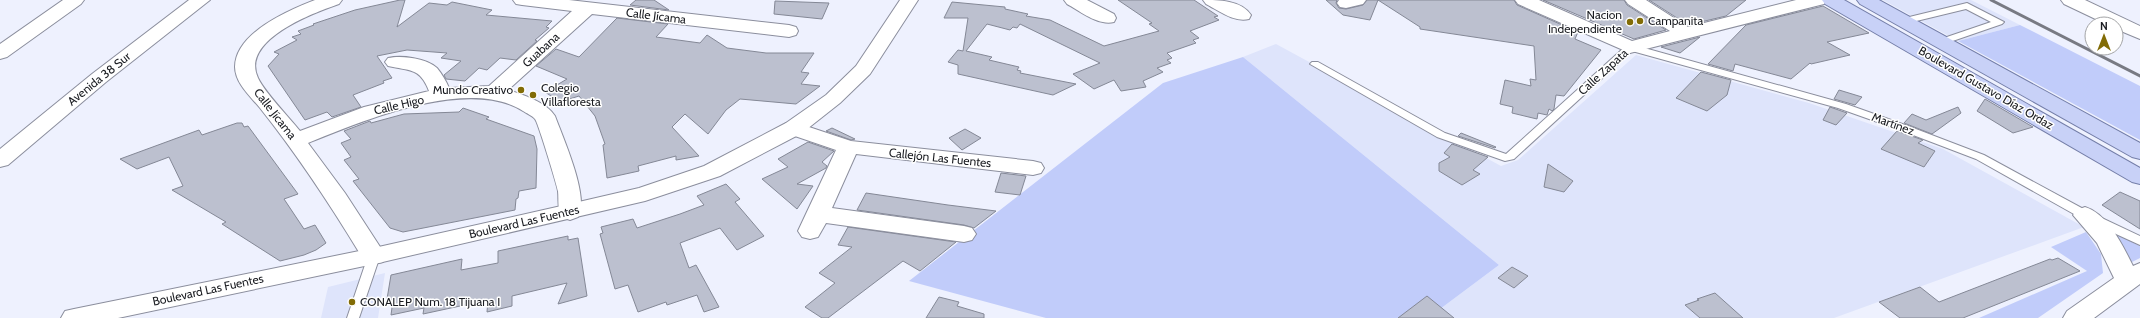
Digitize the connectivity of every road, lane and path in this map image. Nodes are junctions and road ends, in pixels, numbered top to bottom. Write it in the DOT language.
graph roads {
  1 [pos="75,0"];
  2 [pos="201,0"];
  3 [pos="333,0"];
  4 [pos="522,0"];
  5 [pos="909,0"];
  6 [pos="1073,0"];
  7 [pos="1212,0"];
  8 [pos="1524,0"];
  9 [pos="1634,0"];
  10 [pos="1818,0"];
  11 [pos="1832,0"];
  12 [pos="1866,0"];
  13 [pos="2070,0"];
  14 [pos="587,8"];
  15 [pos="1242,15"];
  16 [pos="1107,18"];
  17 [pos="1904,21"];
  18 [pos="789,31"];
  19 [pos="1685,33"];
  20 [pos="2140,33"];
  21 [pos="1941,42"];
  22 [pos="1630,47"];
  23 [pos="0,53"];
  24 [pos="395,62"];
  25 [pos="1315,64"];
  26 [pos="494,92"];
  27 [pos="441,94"];
  28 [pos="794,128"];
  29 [pos="296,140"];
  30 [pos="848,147"];
  31 [pos="2140,152"];
  32 [pos="0,160"];
  33 [pos="1033,168"];
  34 [pos="2140,177"];
  35 [pos="570,212"];
  36 [pos="2085,215"];
  37 [pos="964,234"];
  38 [pos="2140,241"];
  39 [pos="374,256"];
  40 [pos="2134,276"];
  41 [pos="74,318"];
  42 [pos="353,318"];
  43 [pos="2076,318"];
  1 -- 23 [label="street"];
  2 -- 32 [label="street, Avenida 38 Sur"];
  3 -- 29 [label="street, Calle Jícama"];
  4 -- 14 [label="street, Calle Jícama"];
  5 -- 28 [label="street, Boulevard Las Fuentes"];
  6 -- 16 [label="street"];
  7 -- 15 [label="street"];
  8 -- 22 [label="street"];
  9 -- 19 [label="street"];
  10 -- 19 [label="street, Calle Zapata"];
  11 -- 34 [label="main road, Boulevard Gustavo Díaz Ordaz"];
  12 -- 17 [label="main road, Boulevard Gustavo Díaz Ordaz"];
  13 -- 20 [label="street"];
  14 -- 18 [label="street, Calle Jícama"];
  14 -- 26 [label="street, Guabana"];
  17 -- 21 [label="main road, Boulevard Gustavo Díaz Ordaz"];
  17 -- 21 [label="lane"];
  19 -- 22 [label="street, Calle Zapata"];
  21 -- 31 [label="main road, Boulevard Gustavo Díaz Ordaz"];
  22 -- 25 [label="lane, Calle Zapata"];
  22 -- 36 [label="lane, Martínez"];
  24 -- 27 [label="street"];
  26 -- 27 [label="street, Calle Higo"];
  26 -- 35 [label="street, Calle Higo"];
  27 -- 29 [label="street, Calle Higo"];
  28 -- 30 [label="street, Callejón Las Fuentes"];
  28 -- 35 [label="street, Boulevard Las Fuentes"];
  29 -- 39 [label="street, Calle Jícama"];
  30 -- 33 [label="street, Callejón Las Fuentes"];
  30 -- 37 [label="street"];
  35 -- 39 [label="street, Boulevard Las Fuentes"];
  36 -- 38 [label="lane, Martínez"];
  36 -- 40 [label="street"];
  39 -- 41 [label="street, Boulevard Las Fuentes"];
  39 -- 42 [label="lane"];
  40 -- 43 [label="street"];
}
